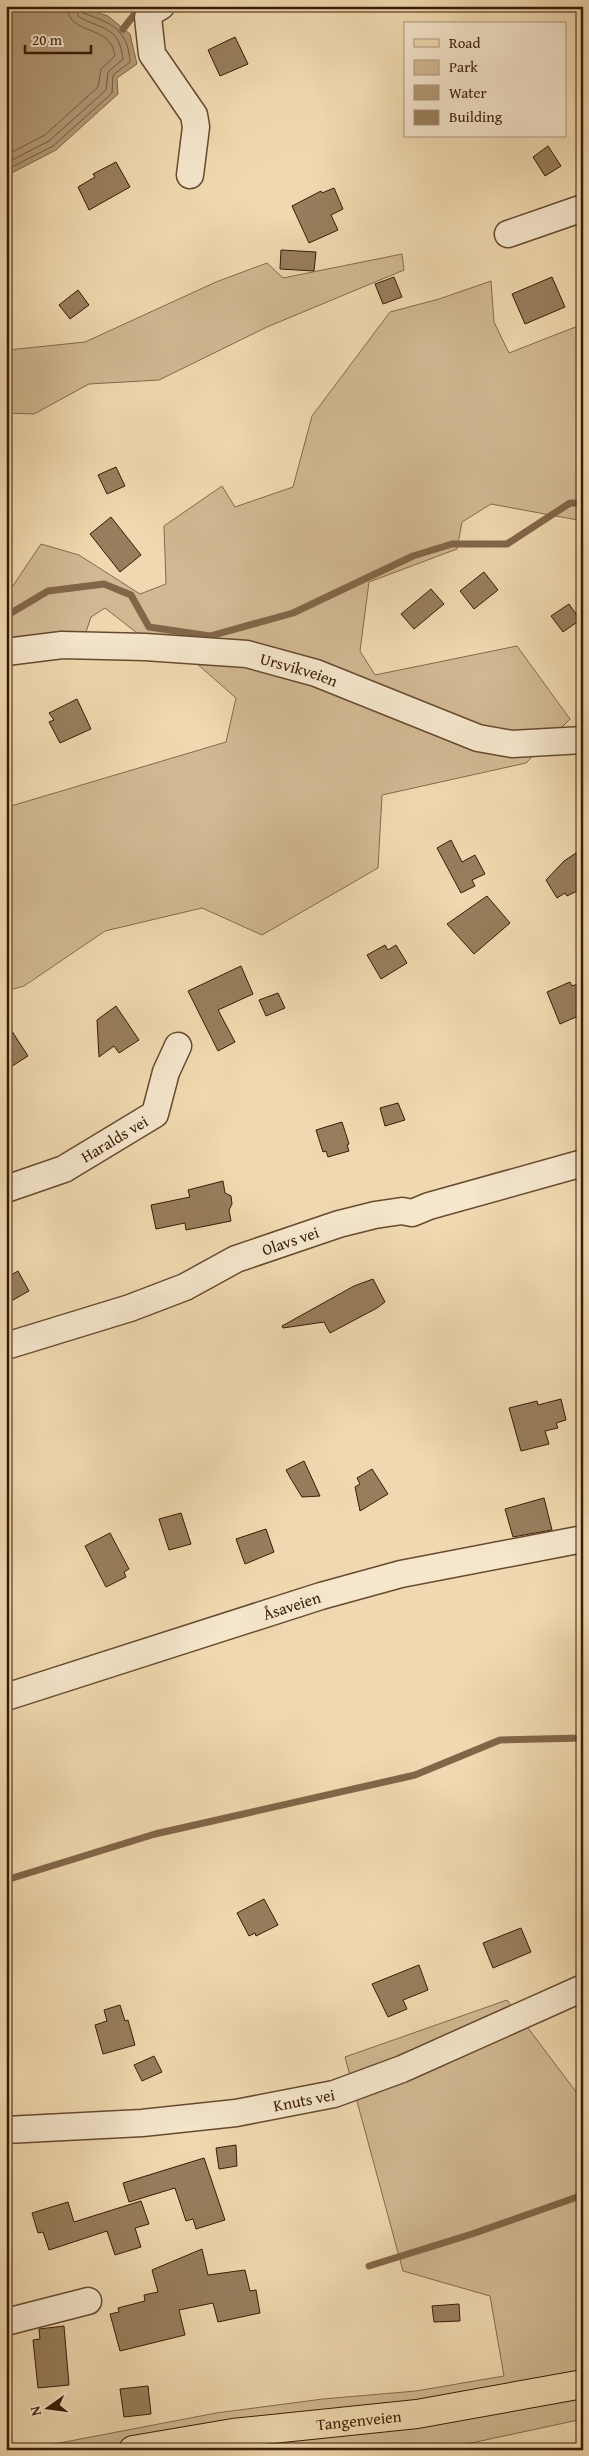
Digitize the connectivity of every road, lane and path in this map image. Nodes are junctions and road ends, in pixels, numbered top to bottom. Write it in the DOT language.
graph roads {
  1 [pos="156,9"];
  2 [pos="190,175"];
  3 [pos="583,208"];
  4 [pos="508,234"];
  5 [pos="6,652"];
  6 [pos="583,740"];
  7 [pos="178,1046"];
  8 [pos="583,1163"];
  9 [pos="6,1189"];
  10 [pos="6,1346"];
  11 [pos="583,1538"];
  12 [pos="6,1697"];
  13 [pos="583,1988"];
  14 [pos="6,2130"];
  15 [pos="88,2301"];
  16 [pos="6,2322"];
  17 [pos="583,2384"];
  18 [pos="132,2450"];
  1 -- 2 [label="street"];
  3 -- 4 [label="street"];
  5 -- 6 [label="street, Ursvikveien"];
  7 -- 9 [label="street, Haralds vei"];
  8 -- 10 [label="street, Olavs vei"];
  11 -- 12 [label="street, Åsaveien"];
  13 -- 14 [label="street, Knuts vei"];
  15 -- 16 [label="street"];
  17 -- 18 [label="main road, Tangenveien"];
}
